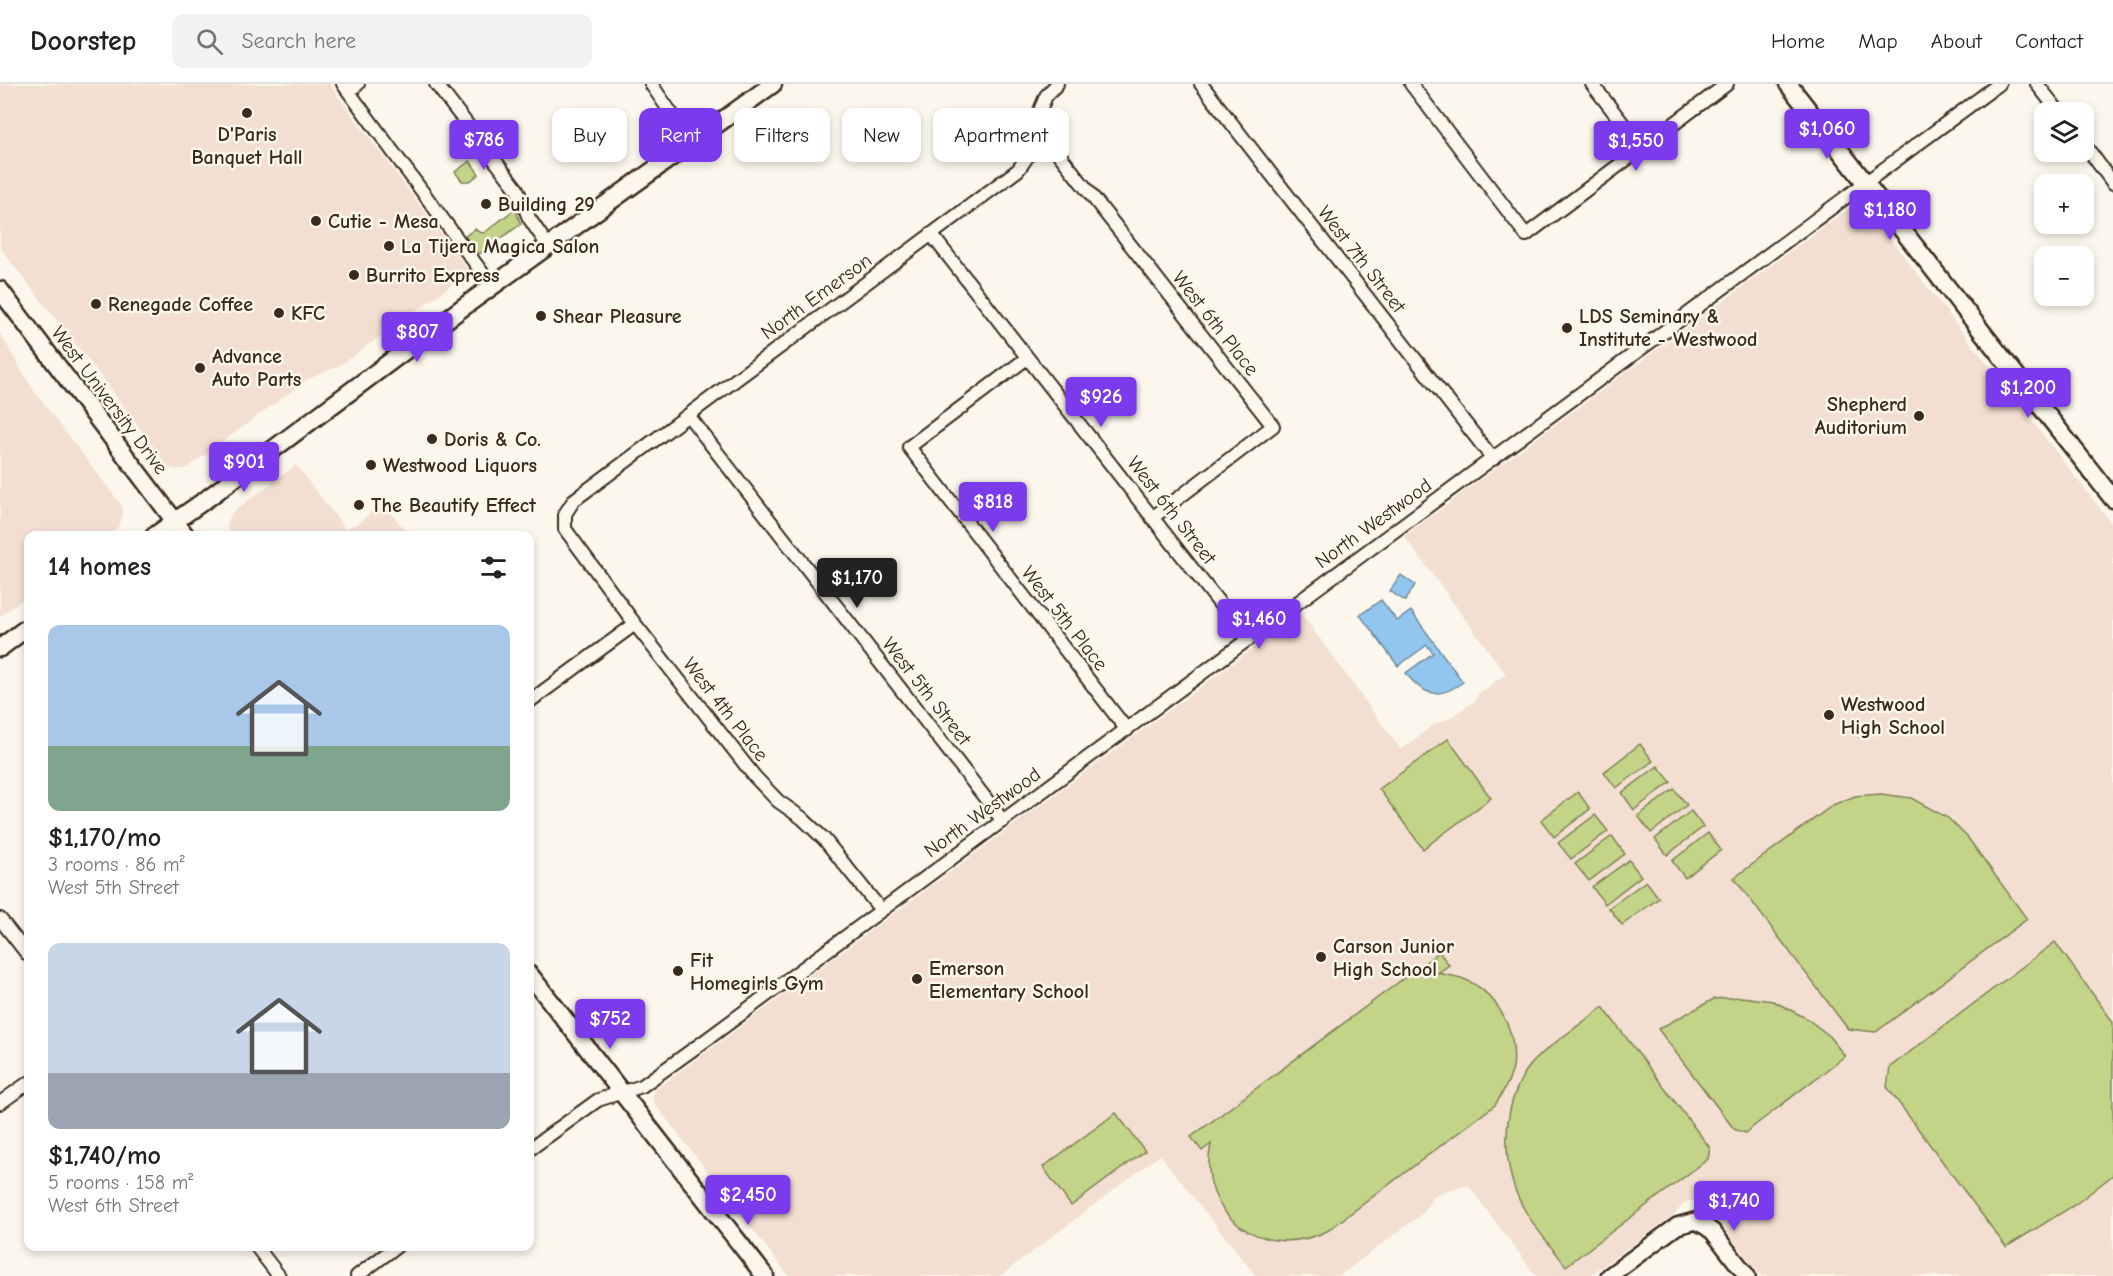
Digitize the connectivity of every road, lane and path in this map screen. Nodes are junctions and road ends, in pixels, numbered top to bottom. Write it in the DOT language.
graph roads {
  1 [pos="436,84"];
  2 [pos="651,84"];
  3 [pos="773,84"];
  4 [pos="1057,84"];
  5 [pos="1201,84"];
  6 [pos="1411,84"];
  7 [pos="1592,84"];
  8 [pos="1727,84"];
  9 [pos="1788,84"];
  10 [pos="1999,84"];
  11 [pos="2037,84"];
  12 [pos="350,86"];
  13 [pos="2051,102"];
  14 [pos="668,108"];
  15 [pos="1042,108"];
  16 [pos="722,121"];
  17 [pos="1642,148"];
  18 [pos="2094,157"];
  19 [pos="665,162"];
  20 [pos="1024,162"];
  21 [pos="1065,162"];
  22 [pos="1866,182"];
  23 [pos="2113,183"];
  24 [pos="931,234"];
  25 [pos="548,246"];
  26 [pos="492,286"];
  27 [pos="0,290"];
  28 [pos="1027,358"];
  29 [pos="687,415"];
  30 [pos="1493,459"];
  31 [pos="2113,499"];
  32 [pos="565,514"];
  33 [pos="1152,518"];
  34 [pos="174,521"];
  35 [pos="161,531"];
  36 [pos="182,531"];
  37 [pos="635,624"];
  38 [pos="24,630"];
  39 [pos="1248,640"];
  40 [pos="0,648"];
  41 [pos="534,698"];
  42 [pos="1127,730"];
  43 [pos="1003,821"];
  44 [pos="881,910"];
  45 [pos="0,919"];
  46 [pos="24,950"];
  47 [pos="534,980"];
  48 [pos="24,1086"];
  49 [pos="622,1093"];
  50 [pos="0,1103"];
  51 [pos="534,1146"];
  52 [pos="260,1251"];
  53 [pos="390,1251"];
  54 [pos="279,1276"];
  55 [pos="357,1276"];
  56 [pos="765,1276"];
  57 [pos="1609,1276"];
  58 [pos="1747,1276"];
  1 -- 25 [label="street"];
  2 -- 14 [label="street"];
  3 -- 16 [label="main road"];
  4 -- 15 [label="street, North Emerson"];
  5 -- 30 [label="street, West 7th Street"];
  6 -- 17 [label="street"];
  7 -- 17 [label="street"];
  8 -- 17 [label="street"];
  9 -- 22 [label="main road"];
  10 -- 22 [label="street, North Westwood"];
  11 -- 13 [label="street"];
  12 -- 26 [label="street"];
  18 -- 23 [label="street"];
  19 -- 25 [label="main road"];
  20 -- 24 [label="street, North Emerson"];
  21 -- 33 [label="street, West 6th Place"];
  22 -- 30 [label="street, North Westwood"];
  22 -- 31 [label="main road"];
  24 -- 28 [label="street, West 6th Street"];
  24 -- 29 [label="street, North Emerson"];
  25 -- 26 [label="main road"];
  26 -- 34 [label="main road"];
  27 -- 34 [label="main road, West University Drive"];
  28 -- 33 [label="street, West 6th Street"];
  28 -- 42 [label="street, West 5th Place"];
  29 -- 32 [label="street, North Emerson"];
  29 -- 43 [label="street, West 5th Street"];
  30 -- 39 [label="street, North Westwood"];
  32 -- 37 [label="street, West 4th Place"];
  33 -- 39 [label="street, West 6th Street"];
  34 -- 35 [label="main road"];
  34 -- 36 [label="main road, West University Drive"];
  37 -- 41 [label="street"];
  37 -- 44 [label="street, West 4th Place"];
  38 -- 40 [label="main road"];
  39 -- 42 [label="street, North Westwood"];
  42 -- 43 [label="street, North Westwood"];
  43 -- 44 [label="street, North Westwood"];
  44 -- 49 [label="street, North Westwood"];
  45 -- 46 [label="street"];
  47 -- 49 [label="main road"];
  48 -- 50 [label="street"];
  49 -- 51 [label="street, North Westwood"];
  49 -- 56 [label="main road"];
  52 -- 54 [label="street"];
  53 -- 55 [label="street"];
  57 -- 58 [label="street"];
}
